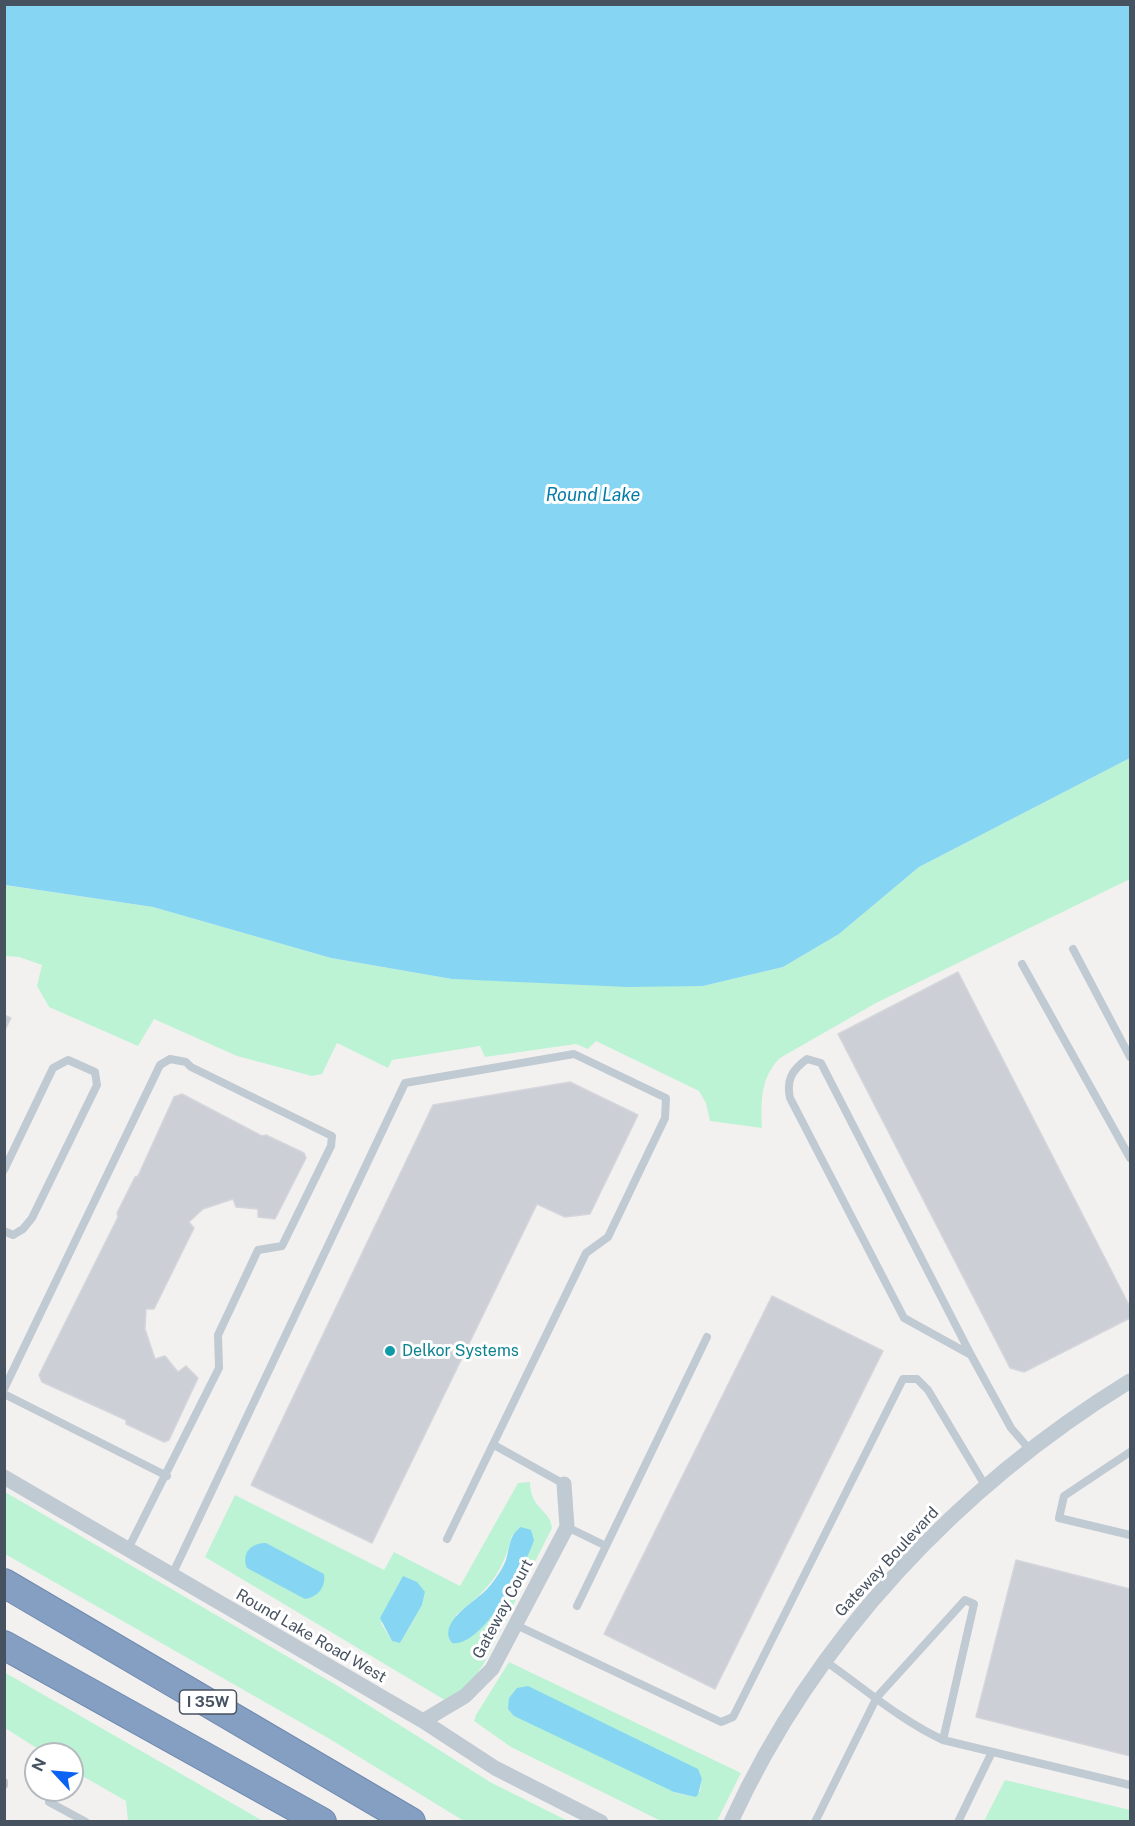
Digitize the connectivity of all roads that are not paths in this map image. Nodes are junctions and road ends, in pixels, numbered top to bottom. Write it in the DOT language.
graph roads {
  1 [pos="1073,949"];
  2 [pos="1022,964"];
  3 [pos="1131,1057"];
  4 [pos="1131,1158"];
  5 [pos="4,1170"];
  6 [pos="4,1232"];
  7 [pos="707,1337"];
  8 [pos="971,1355"];
  9 [pos="1131,1381"];
  10 [pos="4,1389"];
  11 [pos="4,1394"];
  12 [pos="494,1445"];
  13 [pos="1030,1450"];
  14 [pos="1131,1452"];
  15 [pos="167,1476"];
  16 [pos="4,1478"];
  17 [pos="564,1484"];
  18 [pos="986,1487"];
  19 [pos="567,1527"];
  20 [pos="1131,1535"];
  21 [pos="447,1539"];
  22 [pos="606,1546"];
  23 [pos="128,1549"];
  24 [pos="172,1575"];
  25 [pos="4,1582"];
  26 [pos="577,1606"];
  27 [pos="516,1625"];
  28 [pos="4,1645"];
  29 [pos="825,1661"];
  30 [pos="877,1697"];
  31 [pos="423,1721"];
  32 [pos="943,1740"];
  33 [pos="992,1752"];
  34 [pos="1131,1785"];
  35 [pos="49,1802"];
  36 [pos="86,1821"];
  37 [pos="322,1821"];
  38 [pos="411,1821"];
  39 [pos="601,1821"];
  40 [pos="731,1821"];
  41 [pos="815,1821"];
  42 [pos="958,1821"];
  1 -- 3 [label="lane"];
  2 -- 4 [label="lane"];
  5 -- 6 [label="lane"];
  7 -- 22 [label="lane"];
  8 -- 8 [label="lane"];
  8 -- 13 [label="lane"];
  9 -- 13 [label="street, Gateway Boulevard"];
  10 -- 15 [label="lane"];
  11 -- 15 [label="lane"];
  12 -- 17 [label="lane"];
  12 -- 21 [label="lane"];
  12 -- 24 [label="lane"];
  13 -- 18 [label="street, Gateway Boulevard"];
  14 -- 20 [label="lane"];
  15 -- 23 [label="lane"];
  16 -- 23 [label="street, Round Lake Road West"];
  17 -- 19 [label="street"];
  18 -- 27 [label="lane"];
  18 -- 29 [label="street, Gateway Boulevard"];
  19 -- 22 [label="lane"];
  19 -- 27 [label="street, Gateway Court"];
  22 -- 26 [label="lane"];
  23 -- 24 [label="street, Round Lake Road West"];
  24 -- 31 [label="street, Round Lake Road West"];
  25 -- 38 [label="highway, I 35W"];
  27 -- 31 [label="street, Gateway Court"];
  28 -- 37 [label="highway"];
  29 -- 30 [label="lane"];
  29 -- 40 [label="street, Gateway Boulevard"];
  30 -- 32 [label="lane"];
  30 -- 32 [label="lane"];
  30 -- 41 [label="lane"];
  31 -- 39 [label="street, Round Lake Road West"];
  32 -- 33 [label="lane"];
  33 -- 34 [label="lane"];
  33 -- 42 [label="lane"];
  35 -- 36 [label="lane"];
}
